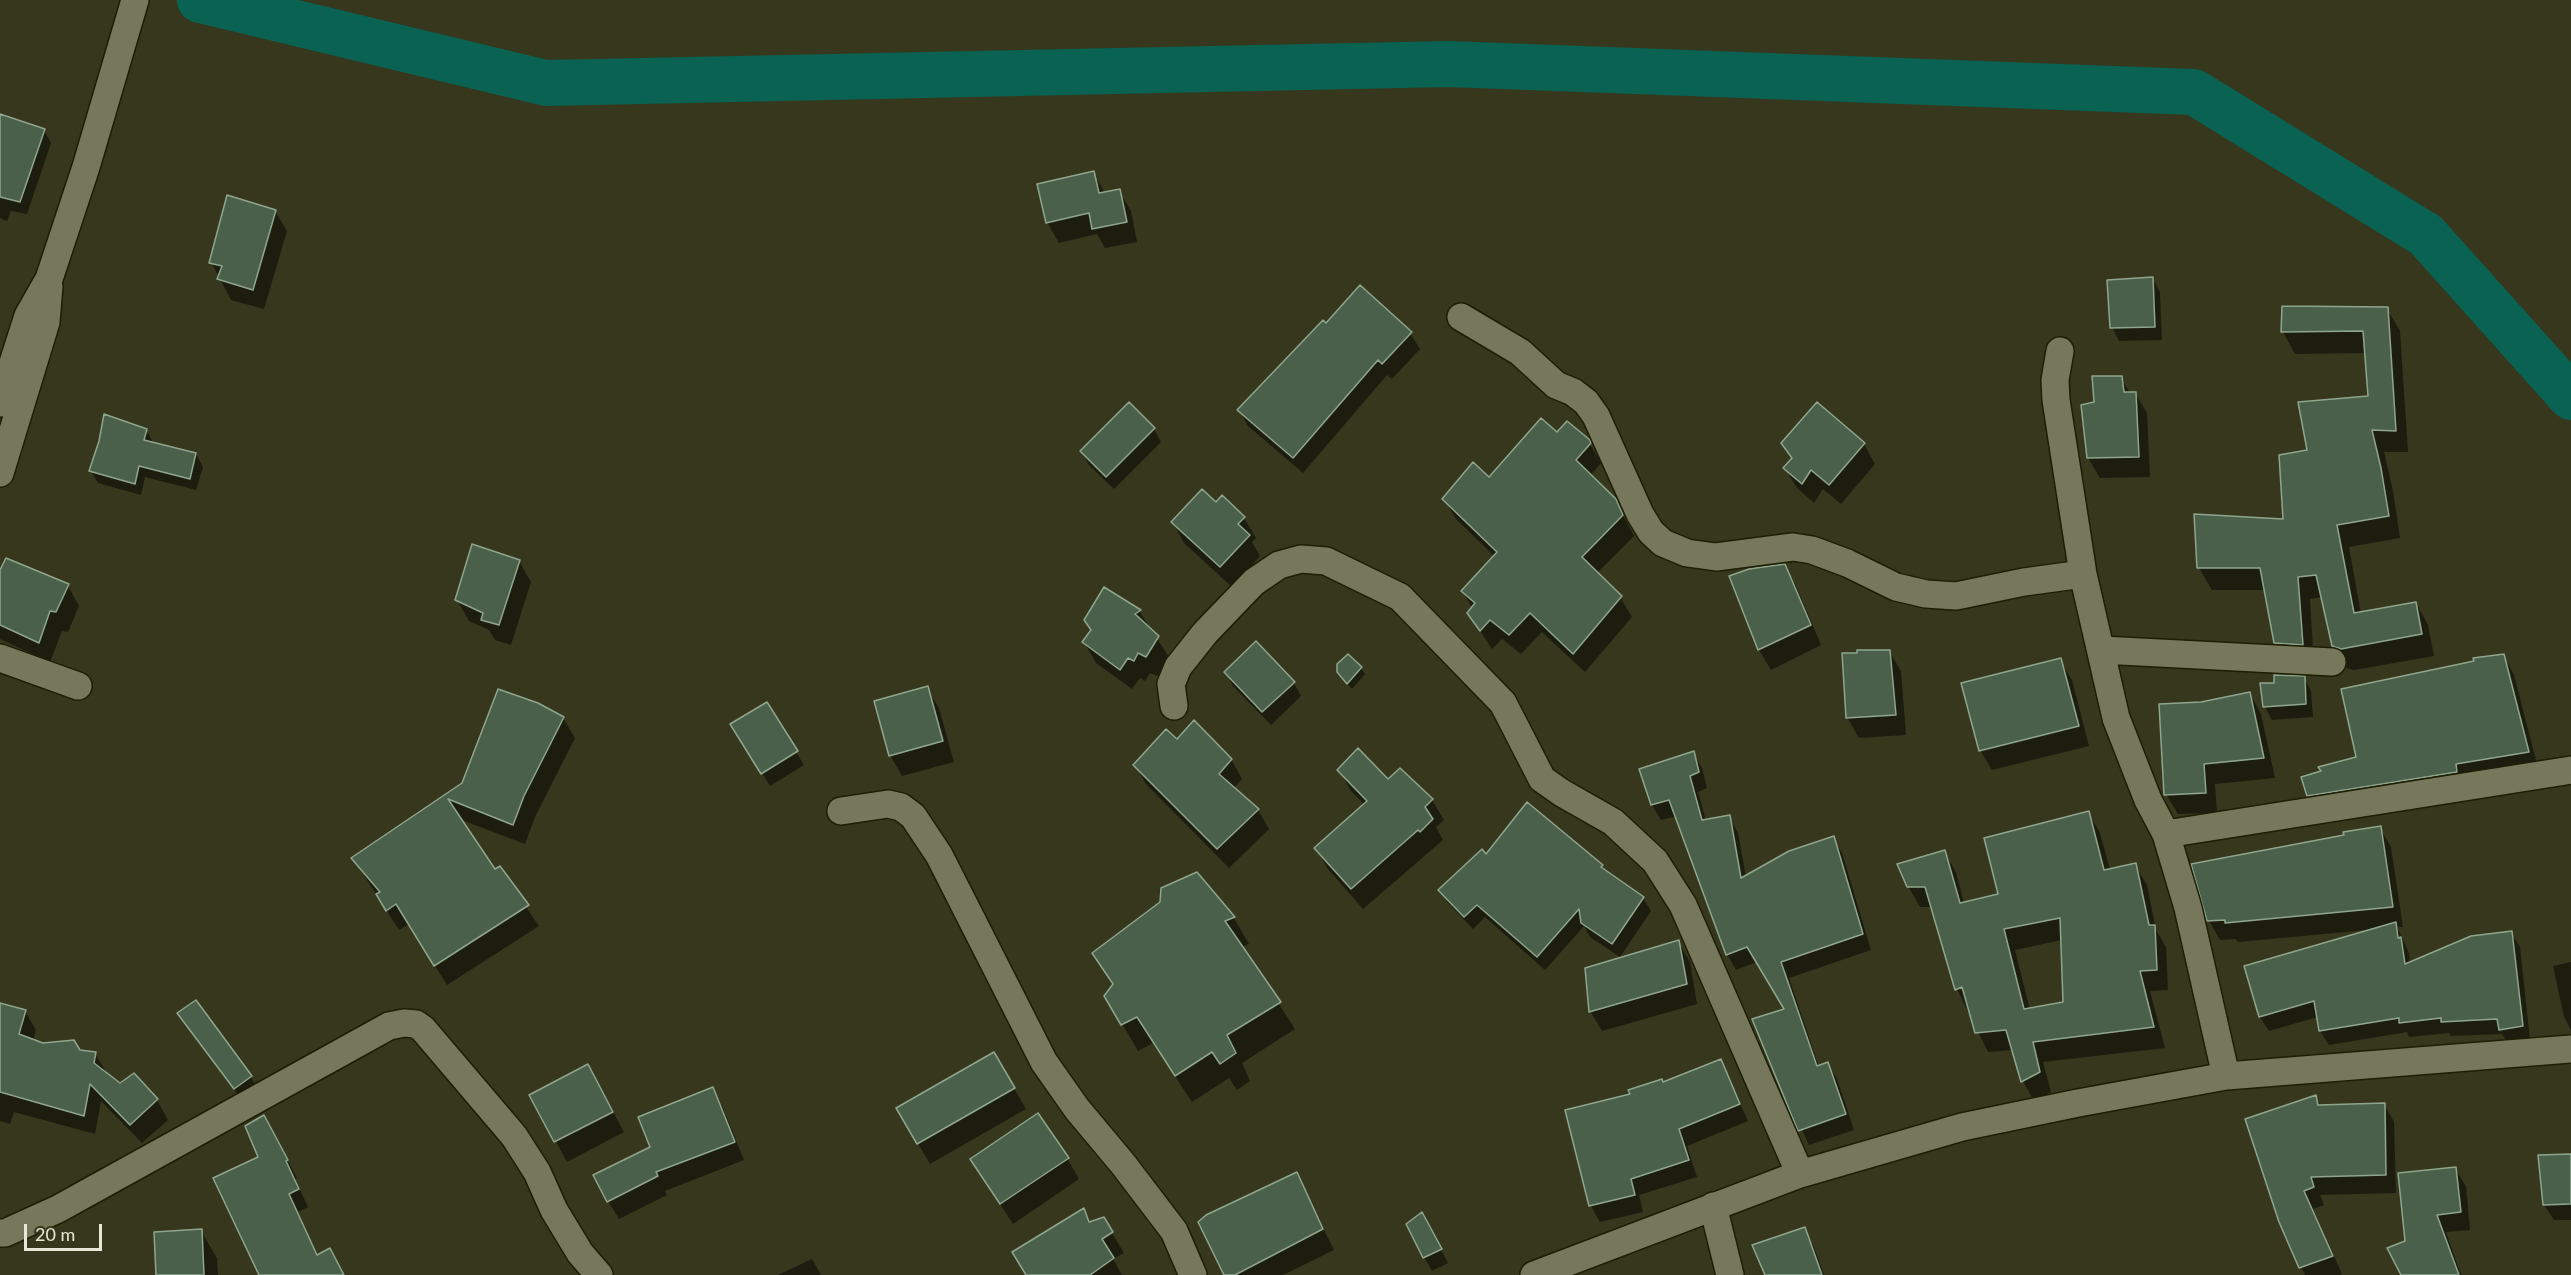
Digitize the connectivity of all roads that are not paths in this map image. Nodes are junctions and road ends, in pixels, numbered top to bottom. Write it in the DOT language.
graph roads {
  1 [pos="135,0"];
  2 [pos="49,279"];
  3 [pos="1461,317"];
  4 [pos="2060,351"];
  5 [pos="0,403"];
  6 [pos="0,473"];
  7 [pos="2083,574"];
  8 [pos="2102,650"];
  9 [pos="0,658"];
  10 [pos="2332,662"];
  11 [pos="78,686"];
  12 [pos="1174,706"];
  13 [pos="2571,770"];
  14 [pos="841,811"];
  15 [pos="2166,834"];
  16 [pos="2571,1049"];
  17 [pos="2226,1076"];
  18 [pos="1800,1174"];
  19 [pos="1713,1206"];
  20 [pos="0,1233"];
  21 [pos="599,1275"];
  22 [pos="1193,1275"];
  23 [pos="1534,1275"];
  24 [pos="1730,1275"];
  1 -- 2 [label="street"];
  2 -- 5 [label="street"];
  2 -- 6 [label="street"];
  3 -- 7 [label="street"];
  4 -- 7 [label="street"];
  7 -- 8 [label="street"];
  8 -- 10 [label="street"];
  8 -- 15 [label="street"];
  9 -- 11 [label="street"];
  12 -- 18 [label="street"];
  13 -- 15 [label="street"];
  14 -- 22 [label="street"];
  15 -- 17 [label="street"];
  16 -- 17 [label="street"];
  17 -- 18 [label="street"];
  18 -- 19 [label="street"];
  19 -- 23 [label="street"];
  19 -- 24 [label="street"];
  20 -- 21 [label="street"];
}
